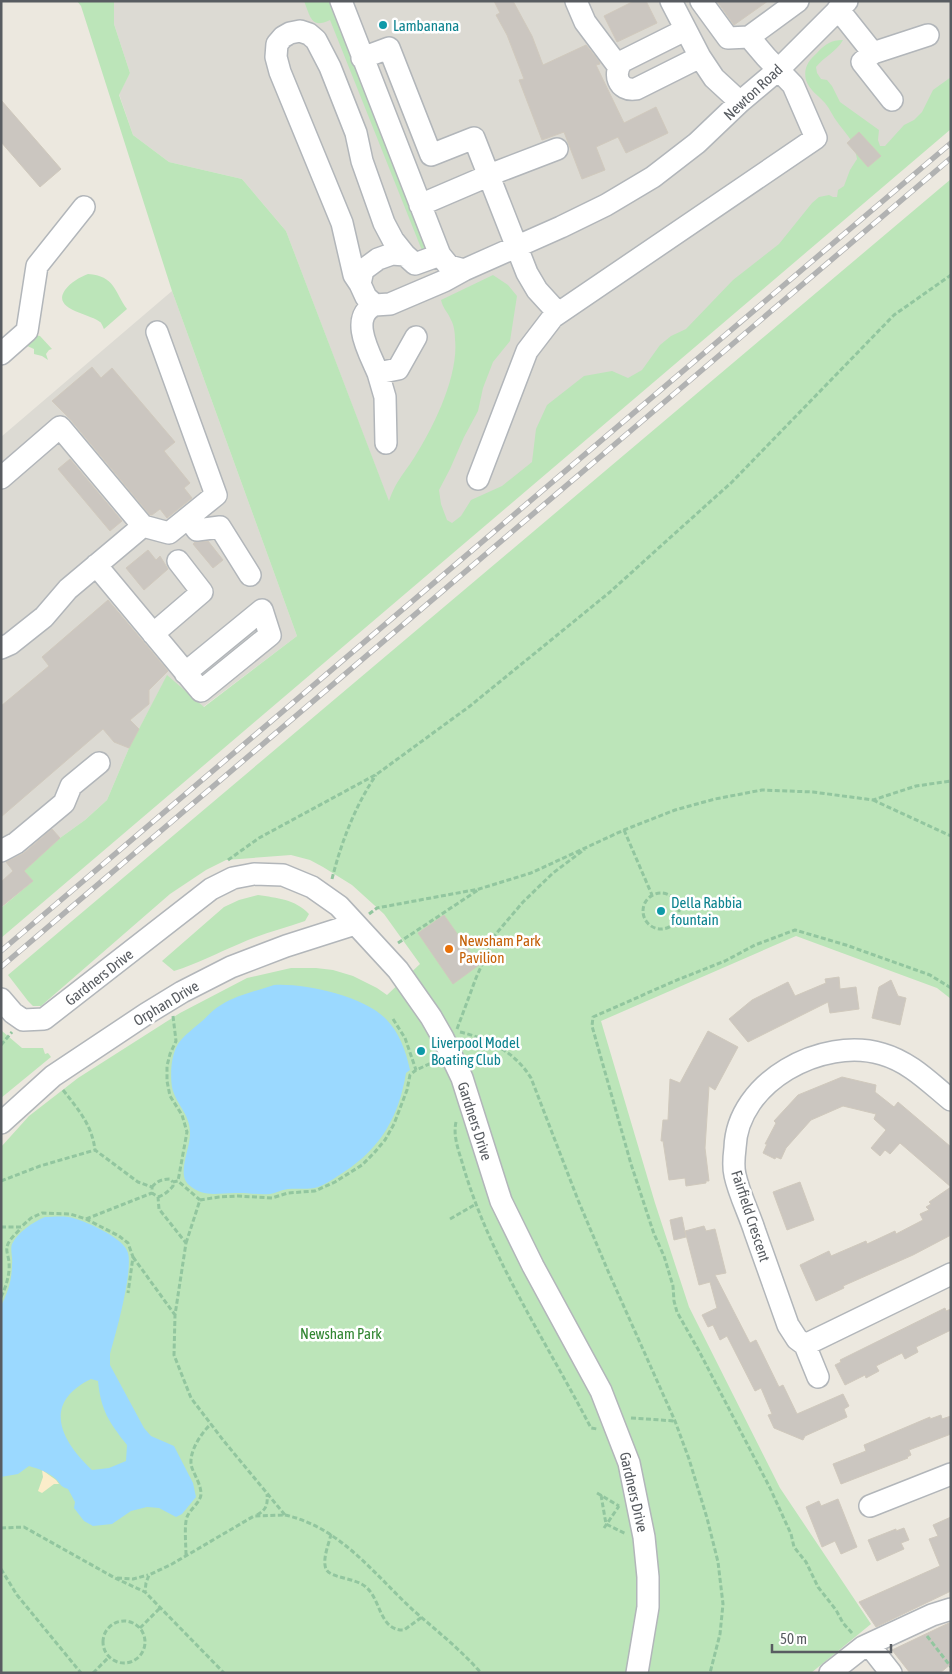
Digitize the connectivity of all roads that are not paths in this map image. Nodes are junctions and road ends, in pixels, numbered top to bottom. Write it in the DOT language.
graph roads {
  1 [pos="340,1"];
  2 [pos="671,1"];
  3 [pos="701,1"];
  4 [pos="798,1"];
  5 [pos="581,3"];
  6 [pos="842,5"];
  7 [pos="685,30"];
  8 [pos="928,35"];
  9 [pos="749,37"];
  10 [pos="873,53"];
  11 [pos="700,57"];
  12 [pos="362,58"];
  13 [pos="618,66"];
  14 [pos="778,70"];
  15 [pos="892,100"];
  16 [pos="740,102"];
  17 [pos="557,149"];
  18 [pos="489,176"];
  19 [pos="420,205"];
  20 [pos="84,206"];
  21 [pos="518,247"];
  22 [pos="404,253"];
  23 [pos="440,255"];
  24 [pos="464,270"];
  25 [pos="360,284"];
  26 [pos="401,300"];
  27 [pos="375,305"];
  28 [pos="558,313"];
  29 [pos="157,332"];
  30 [pos="416,337"];
  31 [pos="1,354"];
  32 [pos="378,373"];
  33 [pos="386,443"];
  34 [pos="1,478"];
  35 [pos="478,479"];
  36 [pos="188,518"];
  37 [pos="143,526"];
  38 [pos="178,561"];
  39 [pos="96,566"];
  40 [pos="250,575"];
  41 [pos="153,634"];
  42 [pos="1,648"];
  43 [pos="185,673"];
  44 [pos="99,763"];
  45 [pos="1,851"];
  46 [pos="355,924"];
  47 [pos="4,1003"];
  48 [pos="951,1100"];
  49 [pos="1,1124"];
  50 [pos="951,1274"];
  51 [pos="805,1345"];
  52 [pos="818,1377"];
  53 [pos="951,1474"];
  54 [pos="870,1506"];
  55 [pos="951,1609"];
  56 [pos="869,1645"];
  57 [pos="638,1673"];
  58 [pos="830,1673"];
  59 [pos="890,1673"];
  1 -- 12 [label="street"];
  2 -- 7 [label="street"];
  3 -- 9 [label="street"];
  4 -- 9 [label="street"];
  5 -- 13 [label="street"];
  6 -- 10 [label="street"];
  6 -- 14 [label="street, Newton Road"];
  7 -- 11 [label="street"];
  7 -- 13 [label="street"];
  8 -- 10 [label="street"];
  9 -- 14 [label="street"];
  10 -- 15 [label="street"];
  11 -- 13 [label="street"];
  11 -- 16 [label="street"];
  12 -- 18 [label="street"];
  12 -- 19 [label="street"];
  14 -- 16 [label="street, Newton Road"];
  14 -- 28 [label="street"];
  16 -- 21 [label="street, Newton Road"];
  17 -- 18 [label="street"];
  18 -- 19 [label="street"];
  18 -- 21 [label="street"];
  19 -- 23 [label="street"];
  20 -- 31 [label="street"];
  21 -- 24 [label="street, Newton Road"];
  21 -- 28 [label="street"];
  22 -- 23 [label="street"];
  22 -- 25 [label="street"];
  22 -- 25 [label="street"];
  22 -- 26 [label="street"];
  23 -- 24 [label="street"];
  24 -- 26 [label="street, Newton Road"];
  25 -- 27 [label="street"];
  26 -- 27 [label="street"];
  27 -- 32 [label="street"];
  28 -- 35 [label="street"];
  29 -- 36 [label="street"];
  30 -- 32 [label="street"];
  32 -- 33 [label="street"];
  34 -- 37 [label="street"];
  36 -- 37 [label="street"];
  36 -- 40 [label="street"];
  37 -- 39 [label="street"];
  38 -- 41 [label="street"];
  39 -- 41 [label="street"];
  39 -- 42 [label="street"];
  41 -- 43 [label="street"];
  44 -- 45 [label="street"];
  46 -- 47 [label="street, Gardners Drive"];
  46 -- 49 [label="street, Orphan Drive"];
  46 -- 57 [label="street, Gardners Drive"];
  48 -- 51 [label="street, Fairfield Crescent"];
  50 -- 51 [label="street"];
  51 -- 52 [label="street, Fairfield Crescent"];
  53 -- 54 [label="street"];
  55 -- 56 [label="street"];
  56 -- 58 [label="street"];
  56 -- 59 [label="street"];
}
